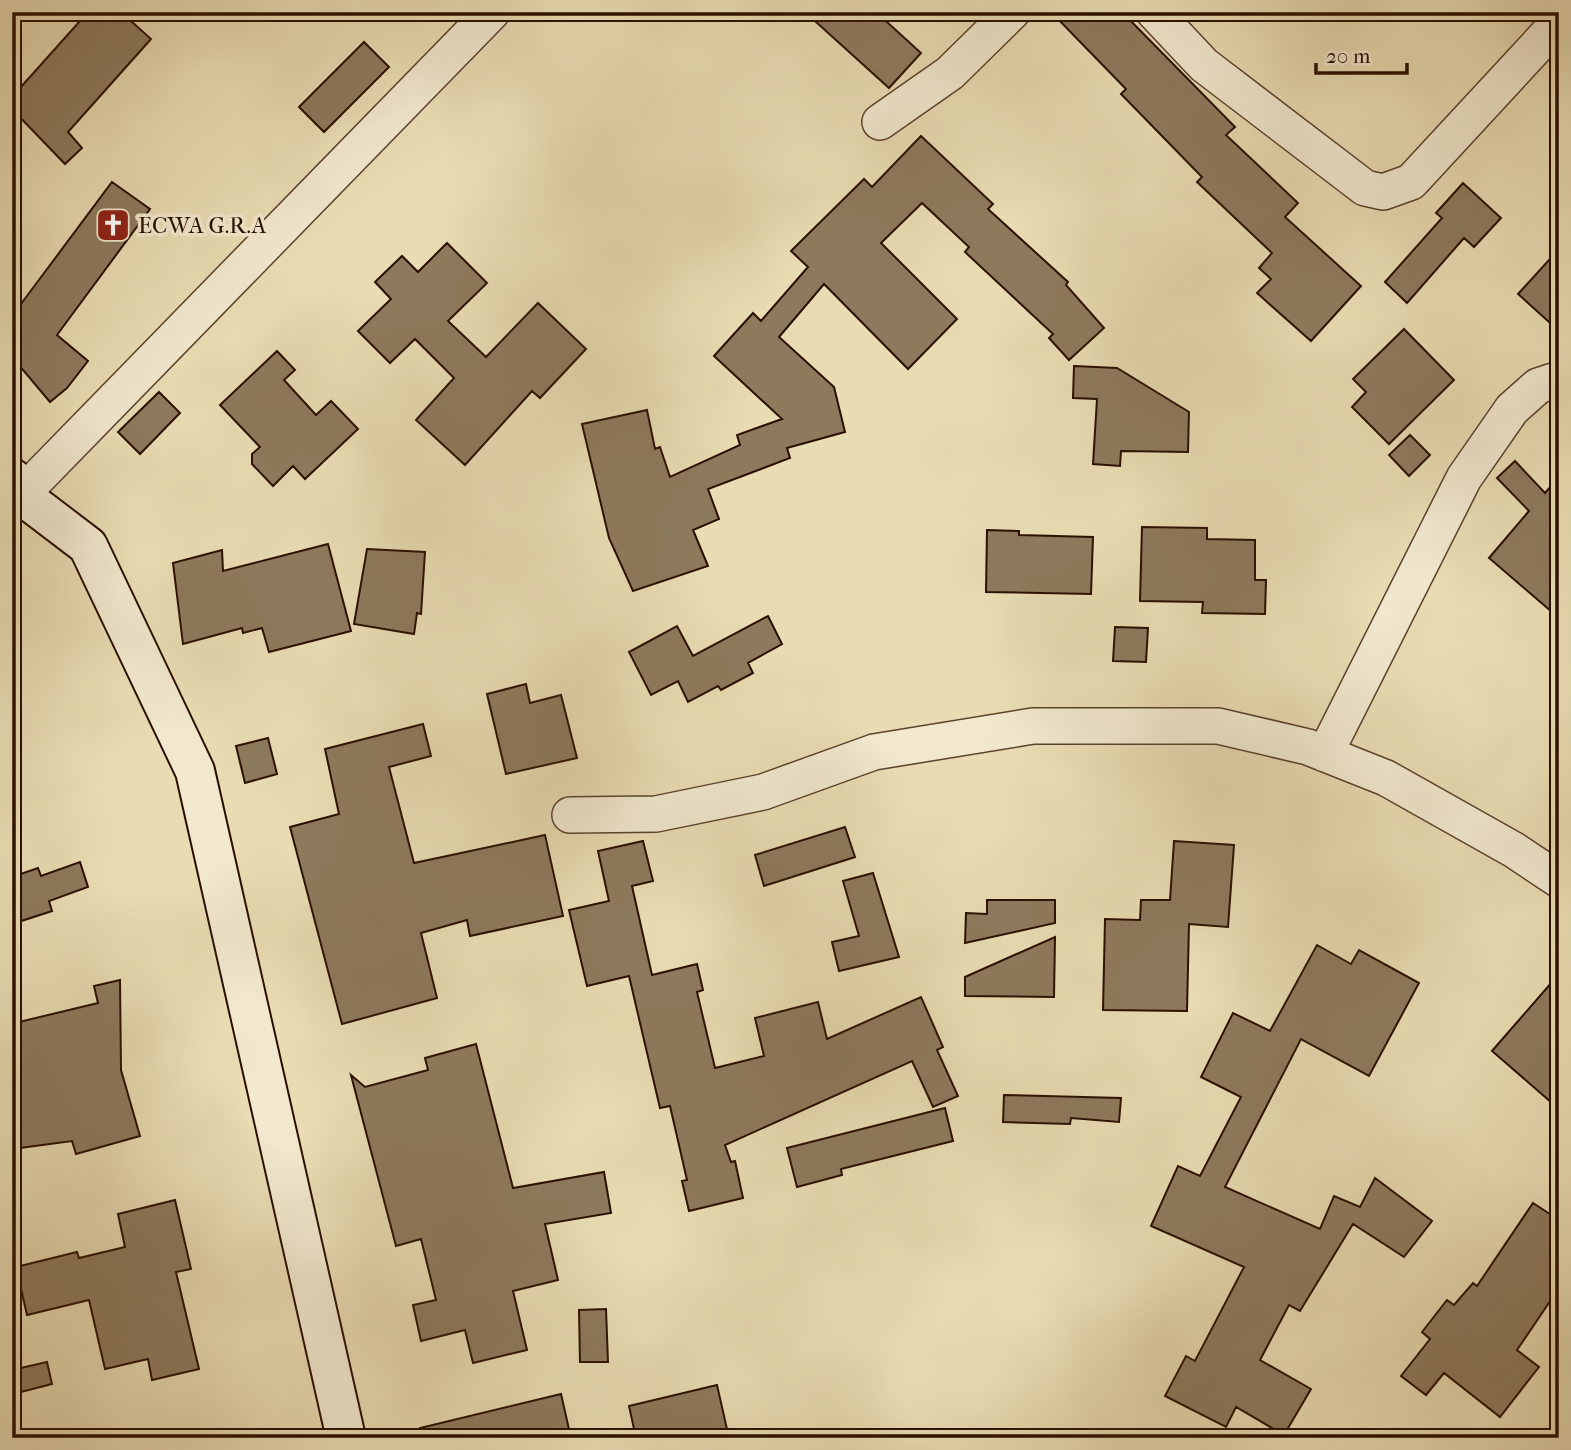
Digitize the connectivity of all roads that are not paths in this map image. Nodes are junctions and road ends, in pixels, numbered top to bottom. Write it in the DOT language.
graph roads {
  1 [pos="492,12"];
  2 [pos="1012,12"];
  3 [pos="1154,12"];
  4 [pos="1559,22"];
  5 [pos="880,122"];
  6 [pos="1559,379"];
  7 [pos="17,487"];
  8 [pos="1325,754"];
  9 [pos="570,815"];
  10 [pos="1559,880"];
  11 [pos="346,1438"];
  1 -- 7 [label="street"];
  2 -- 5 [label="street"];
  3 -- 4 [label="street"];
  6 -- 8 [label="street"];
  7 -- 11 [label="street"];
  8 -- 9 [label="street"];
  8 -- 10 [label="street"];
}
